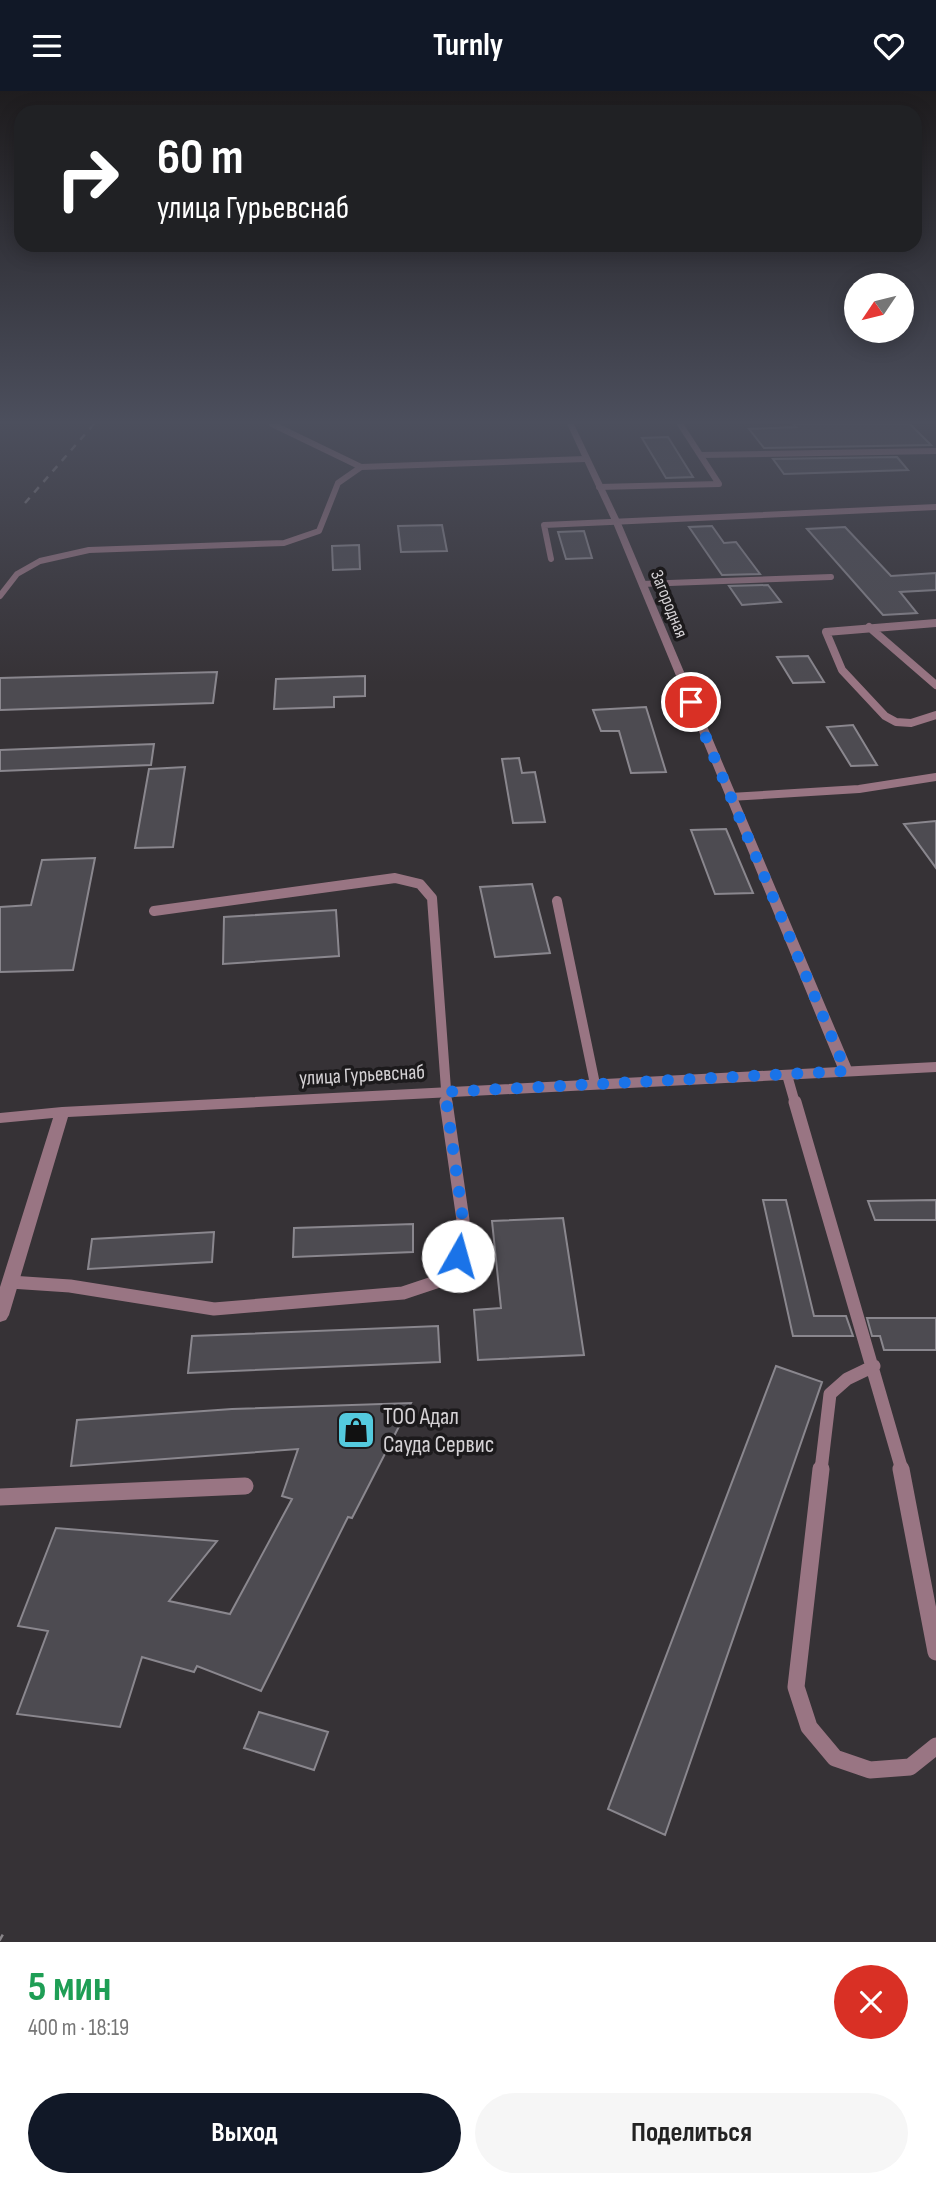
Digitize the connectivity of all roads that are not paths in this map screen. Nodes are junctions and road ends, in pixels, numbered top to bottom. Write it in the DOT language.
graph roads {
  1 [pos="327,510"];
  2 [pos="611,510"];
  3 [pos="869,510"];
  4 [pos="617,523"];
  5 [pos="551,559"];
  6 [pos="831,577"];
  7 [pos="642,584"];
  8 [pos="0,596"];
  9 [pos="936,623"];
  10 [pos="869,627"];
  11 [pos="936,685"];
  12 [pos="936,715"];
  13 [pos="936,777"];
  14 [pos="730,797"];
  15 [pos="557,901"];
  16 [pos="154,911"];
  17 [pos="936,1067"];
  18 [pos="846,1071"];
  19 [pos="787,1075"];
  20 [pos="594,1084"];
  21 [pos="445,1092"];
  22 [pos="62,1112"];
  23 [pos="0,1118"];
  24 [pos="10,1282"];
  25 [pos="0,1315"];
  26 [pos="874,1366"];
  27 [pos="246,1486"];
  28 [pos="0,1497"];
  29 [pos="936,1652"];
  30 [pos="936,1746"];
  1 -- 8 [label="lane"];
  2 -- 4 [label="street, Загородная"];
  3 -- 4 [label="lane"];
  4 -- 5 [label="lane"];
  4 -- 7 [label="street, Загородная"];
  6 -- 7 [label="lane"];
  7 -- 14 [label="street, Загородная"];
  9 -- 10 [label="lane"];
  10 -- 11 [label="lane"];
  10 -- 12 [label="lane"];
  13 -- 14 [label="lane"];
  14 -- 18 [label="street, Загородная"];
  15 -- 20 [label="lane"];
  16 -- 21 [label="lane"];
  17 -- 18 [label="street, улица Гурьевснаб"];
  18 -- 19 [label="street, улица Гурьевснаб"];
  19 -- 20 [label="street, улица Гурьевснаб"];
  19 -- 26 [label="lane"];
  20 -- 21 [label="street, улица Гурьевснаб"];
  21 -- 22 [label="street, улица Гурьевснаб"];
  21 -- 24 [label="lane"];
  22 -- 23 [label="street, улица Гурьевснаб"];
  22 -- 24 [label="street"];
  24 -- 25 [label="street"];
  26 -- 29 [label="lane"];
  26 -- 30 [label="lane"];
  27 -- 28 [label="lane"];
}
